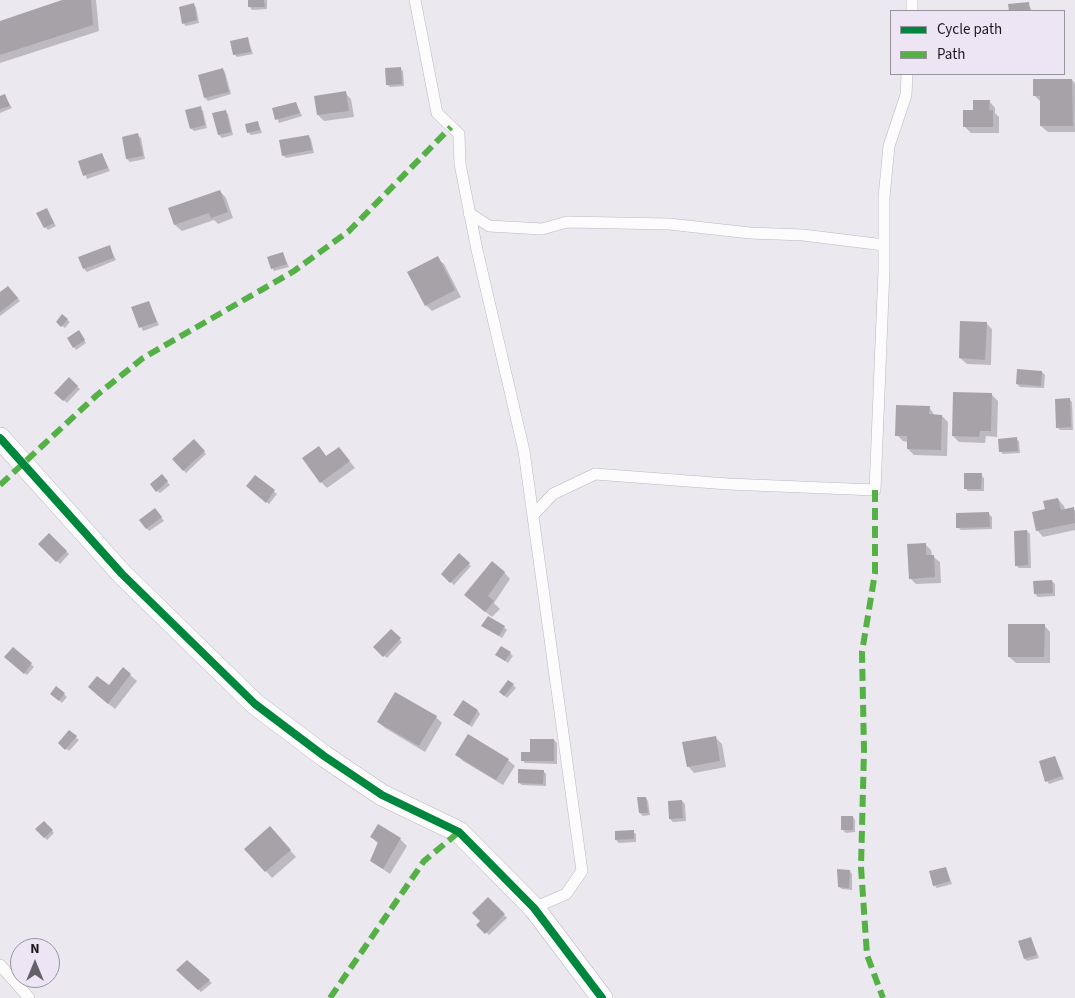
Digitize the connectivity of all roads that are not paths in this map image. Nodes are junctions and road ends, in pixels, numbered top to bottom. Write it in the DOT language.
graph roads {
  1 [pos="415,0"];
  2 [pos="908,75"];
  3 [pos="469,214"];
  4 [pos="884,245"];
  5 [pos="0,438"];
  6 [pos="534,514"];
  7 [pos="534,908"];
  8 [pos="0,965"];
  9 [pos="29,998"];
  10 [pos="602,998"];
  1 -- 3 [label="lane"];
  2 -- 4 [label="lane"];
  3 -- 4 [label="lane"];
  3 -- 6 [label="lane"];
  4 -- 6 [label="lane"];
  5 -- 7 [label="street"];
  6 -- 7 [label="lane"];
  7 -- 10 [label="street"];
  8 -- 9 [label="lane"];
}
